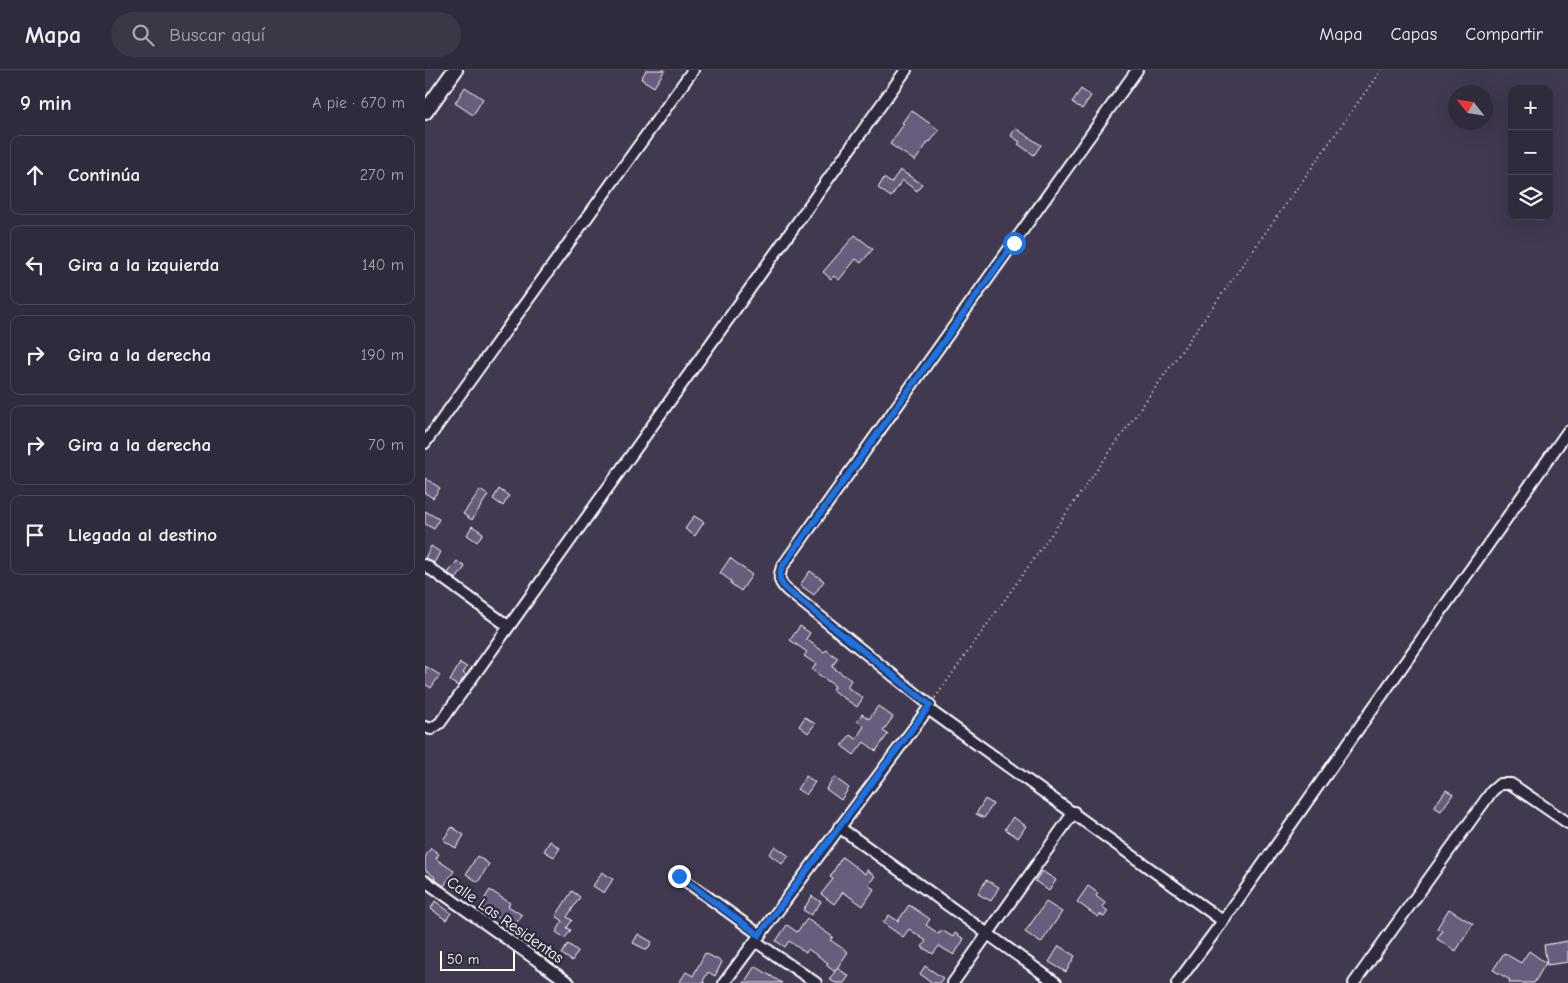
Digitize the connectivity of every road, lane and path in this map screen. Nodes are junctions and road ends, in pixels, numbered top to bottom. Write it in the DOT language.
graph roads {
  1 [pos="455,70"];
  2 [pos="693,70"];
  3 [pos="907,70"];
  4 [pos="1137,70"];
  5 [pos="1381,70"];
  6 [pos="425,112"];
  7 [pos="1568,431"];
  8 [pos="426,440"];
  9 [pos="425,565"];
  10 [pos="508,626"];
  11 [pos="930,705"];
  12 [pos="425,727"];
  13 [pos="1074,812"];
  14 [pos="1568,823"];
  15 [pos="839,827"];
  16 [pos="679,876"];
  17 [pos="425,881"];
  18 [pos="1223,921"];
  19 [pos="988,934"];
  20 [pos="757,938"];
  21 [pos="569,983"];
  22 [pos="724,983"];
  23 [pos="816,983"];
  24 [pos="953,983"];
  25 [pos="1055,983"];
  26 [pos="1177,983"];
  27 [pos="1354,983"];
  1 -- 6 [label="street"];
  2 -- 8 [label="street"];
  3 -- 10 [label="street"];
  4 -- 11 [label="street"];
  5 -- 11 [label="path"];
  7 -- 18 [label="street"];
  9 -- 10 [label="street"];
  10 -- 12 [label="street"];
  13 -- 15 [label="street"];
  13 -- 18 [label="street"];
  13 -- 19 [label="street"];
  14 -- 27 [label="street"];
  15 -- 19 [label="street"];
  15 -- 20 [label="street"];
  16 -- 20 [label="street"];
  17 -- 21 [label="street, Calle Las Residentas"];
  18 -- 26 [label="street"];
  19 -- 24 [label="street"];
  19 -- 25 [label="street"];
  20 -- 22 [label="street"];
  20 -- 23 [label="street"];
}
